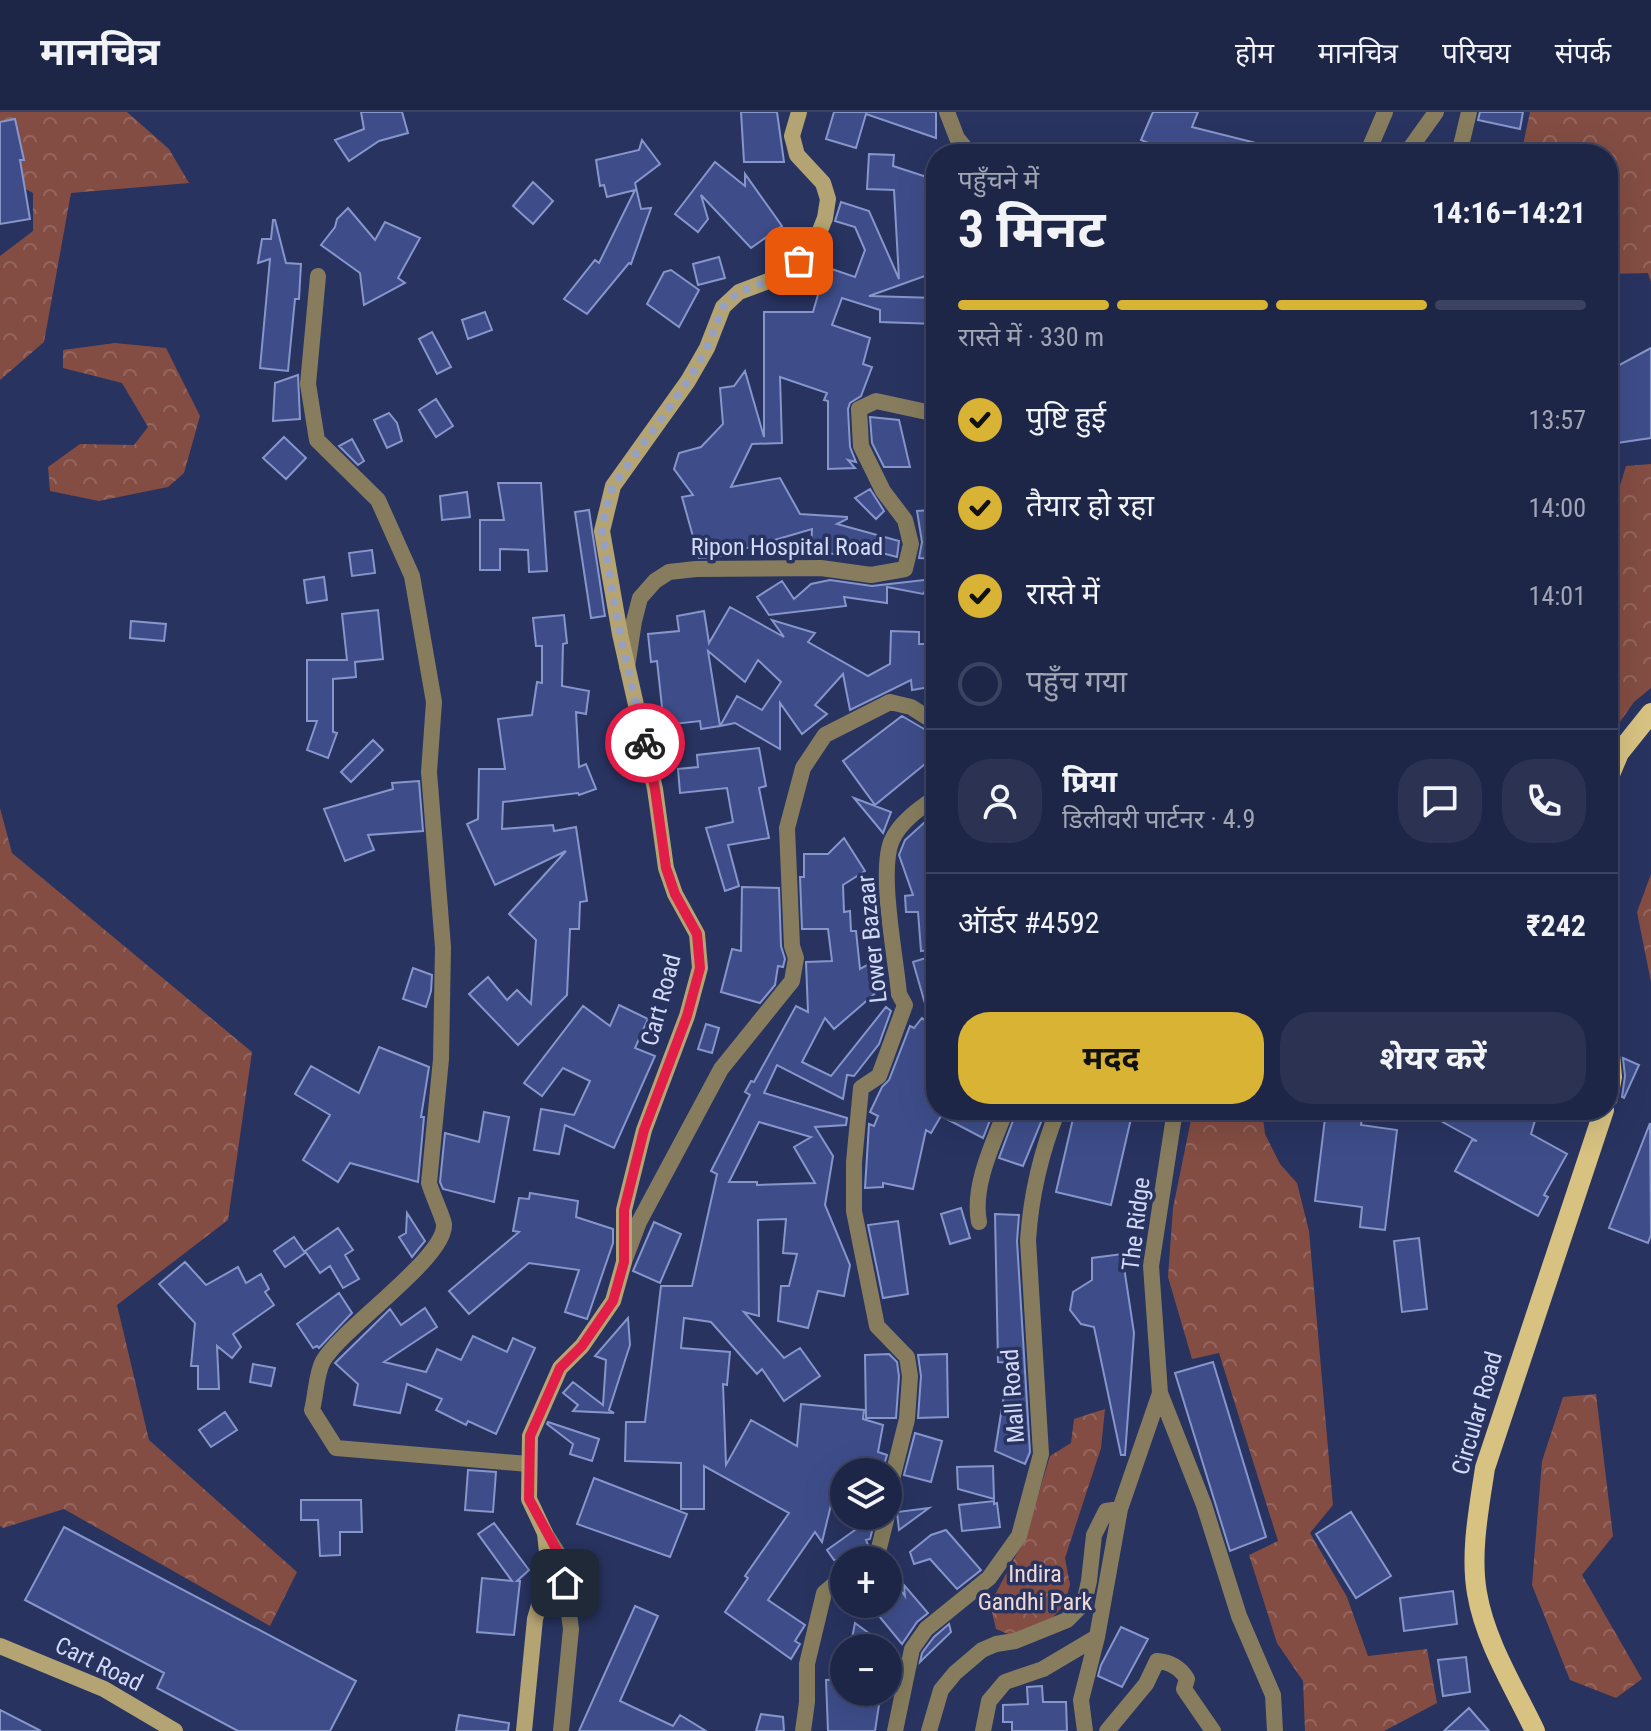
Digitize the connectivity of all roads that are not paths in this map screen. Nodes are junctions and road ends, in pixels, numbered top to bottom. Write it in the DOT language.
graph roads {
  1 [pos="799,112"];
  2 [pos="947,112"];
  3 [pos="1385,112"];
  4 [pos="1436,112"];
  5 [pos="1469,112"];
  6 [pos="962,144"];
  7 [pos="1371,144"];
  8 [pos="1413,144"];
  9 [pos="1461,144"];
  10 [pos="318,276"];
  11 [pos="926,412"];
  12 [pos="627,667"];
  13 [pos="1651,713"];
  14 [pos="926,717"];
  15 [pos="1618,755"];
  16 [pos="926,804"];
  17 [pos="1002,1120"];
  18 [pos="1054,1120"];
  19 [pos="1173,1120"];
  20 [pos="1601,1120"];
  21 [pos="979,1222"];
  22 [pos="624,1262"];
  23 [pos="1160,1393"];
  24 [pos="897,1458"];
  25 [pos="528,1464"];
  26 [pos="1120,1509"];
  27 [pos="545,1533"];
  28 [pos="830,1588"];
  29 [pos="1097,1637"];
  30 [pos="0,1646"];
  31 [pos="989,1701"];
  32 [pos="175,1731"];
  33 [pos="524,1731"];
  34 [pos="561,1731"];
  35 [pos="803,1731"];
  36 [pos="895,1731"];
  37 [pos="929,1731"];
  38 [pos="975,1731"];
  39 [pos="983,1731"];
  40 [pos="1085,1731"];
  41 [pos="1107,1731"];
  42 [pos="1213,1731"];
  43 [pos="1275,1731"];
  44 [pos="1535,1731"];
  1 -- 12 [label="main road, Cart Road"];
  2 -- 6 [label="street"];
  3 -- 7 [label="street"];
  4 -- 8 [label="street"];
  5 -- 9 [label="street"];
  10 -- 25 [label="street"];
  11 -- 12 [label="street, Ripon Hospital Road"];
  12 -- 22 [label="main road, Cart Road"];
  13 -- 15 [label="main road"];
  14 -- 22 [label="street"];
  16 -- 24 [label="street, Lower Bazaar"];
  17 -- 21 [label="street"];
  18 -- 36 [label="street, Mall Road"];
  19 -- 23 [label="street, The Ridge"];
  20 -- 44 [label="main road, Circular Road"];
  22 -- 25 [label="main road, Cart Road"];
  23 -- 26 [label="street, The Ridge"];
  23 -- 43 [label="street, The Ridge"];
  25 -- 27 [label="main road, Cart Road"];
  26 -- 29 [label="street, The Ridge"];
  26 -- 37 [label="street"];
  27 -- 33 [label="main road, Cart Road"];
  27 -- 34 [label="street"];
  28 -- 35 [label="street"];
  29 -- 31 [label="street"];
  29 -- 40 [label="street, The Ridge"];
  30 -- 32 [label="main road, Cart Road"];
  31 -- 38 [label="street"];
  31 -- 39 [label="street"];
  41 -- 42 [label="street"];
}
